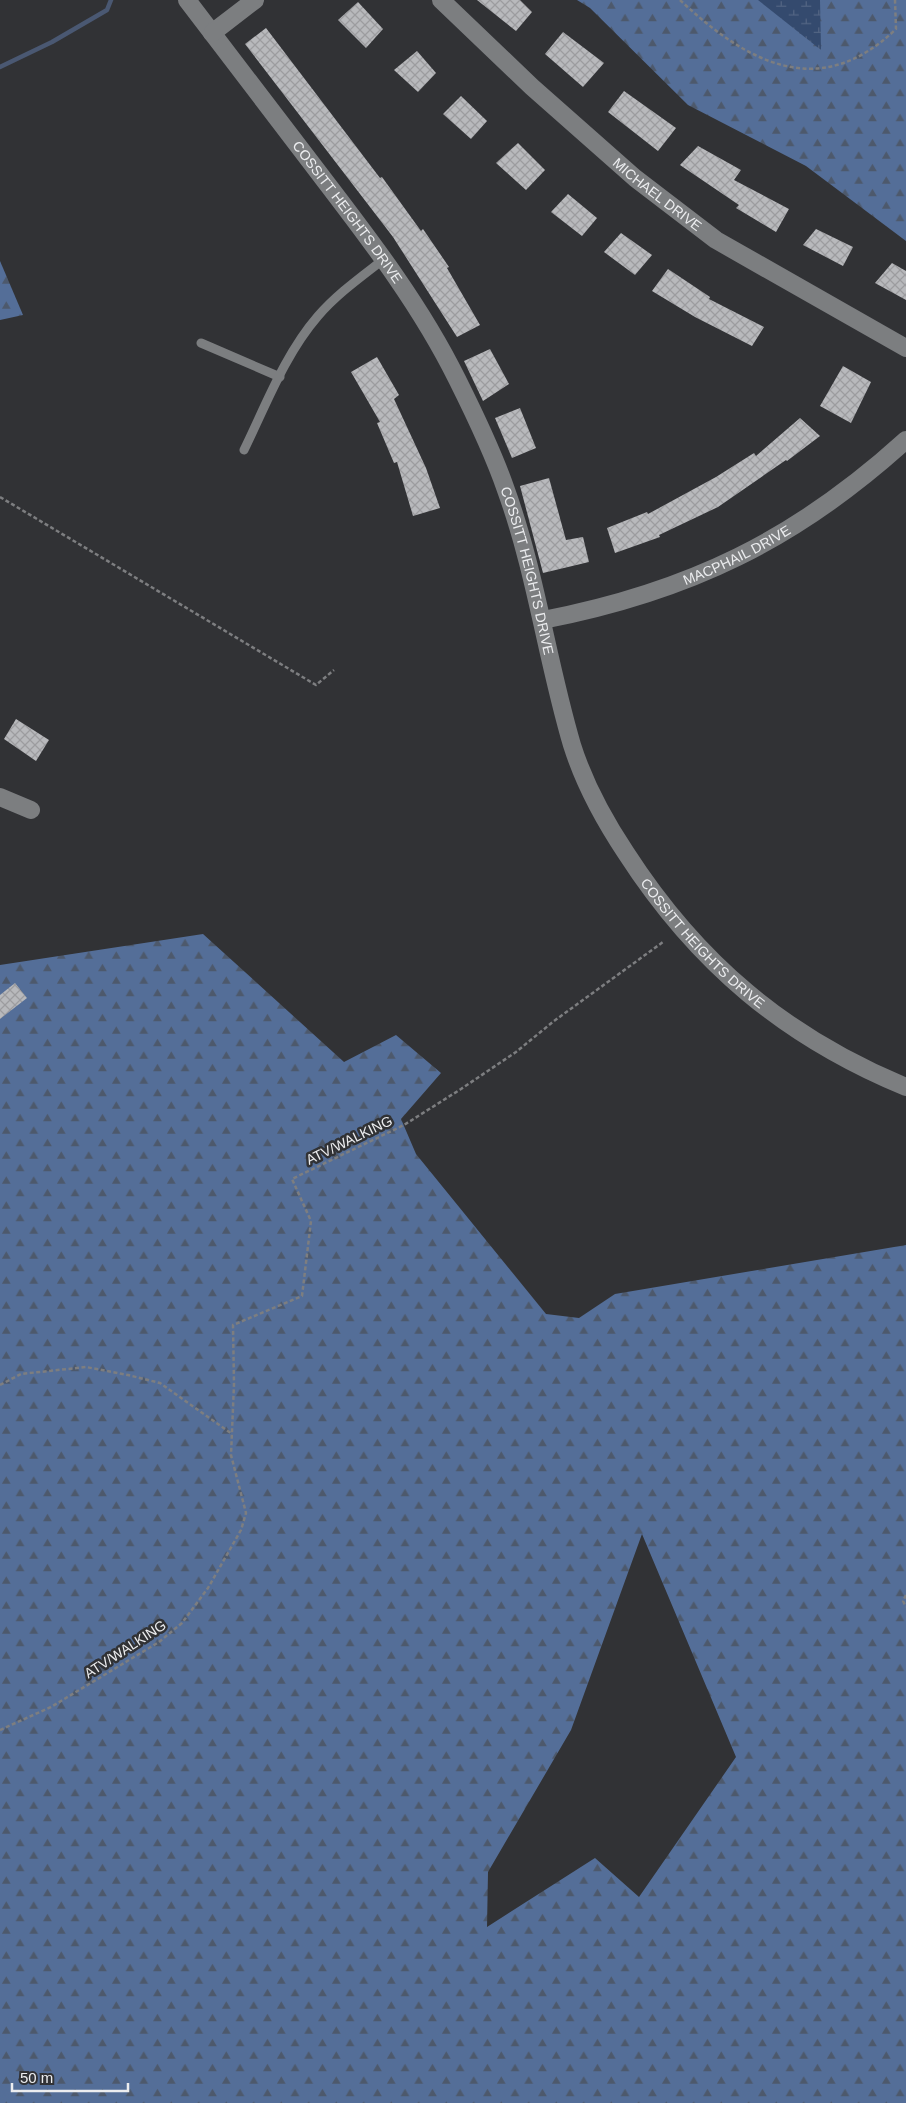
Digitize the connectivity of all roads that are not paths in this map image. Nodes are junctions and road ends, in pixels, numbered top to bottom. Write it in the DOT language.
graph roads {
  1 [pos="187,0"];
  2 [pos="255,0"];
  3 [pos="441,0"];
  4 [pos="212,33"];
  5 [pos="384,259"];
  6 [pos="201,343"];
  7 [pos="906,348"];
  8 [pos="280,377"];
  9 [pos="906,440"];
  10 [pos="244,450"];
  11 [pos="543,620"];
  12 [pos="0,798"];
  13 [pos="31,810"];
  14 [pos="906,1087"];
  1 -- 4 [label="street, COSSITT HEIGHTS DRIVE"];
  2 -- 4 [label="street"];
  3 -- 7 [label="street, MICHAEL DRIVE"];
  4 -- 5 [label="street, COSSITT HEIGHTS DRIVE"];
  5 -- 8 [label="lane"];
  5 -- 11 [label="street, COSSITT HEIGHTS DRIVE"];
  6 -- 8 [label="lane"];
  8 -- 10 [label="lane"];
  9 -- 11 [label="street, MACPHAIL DRIVE"];
  11 -- 14 [label="street, COSSITT HEIGHTS DRIVE"];
  12 -- 13 [label="street"];
}
